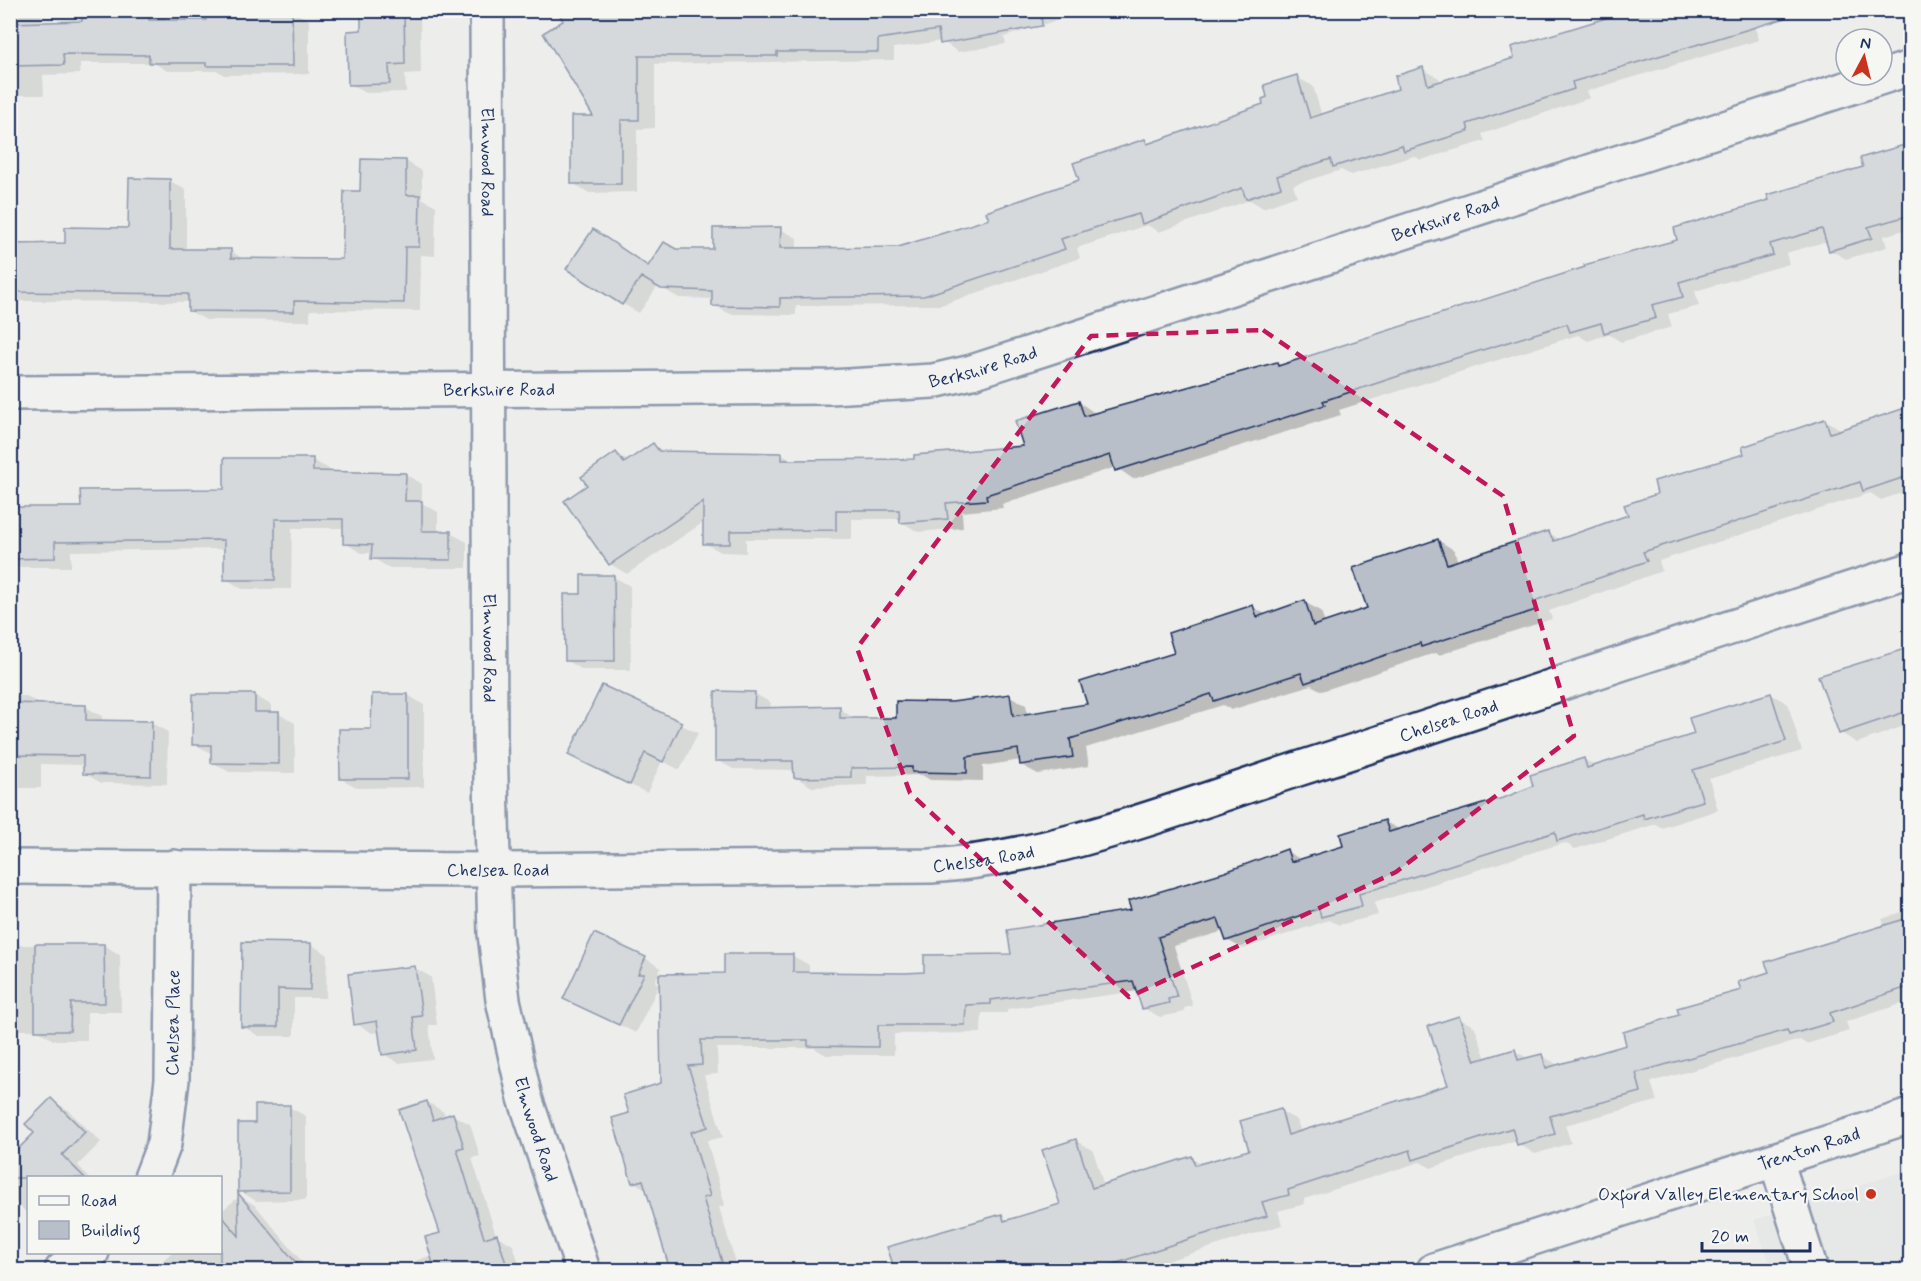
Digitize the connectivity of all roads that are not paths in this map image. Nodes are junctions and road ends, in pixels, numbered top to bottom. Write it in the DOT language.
graph roads {
  1 [pos="487,10"];
  2 [pos="1911,68"];
  3 [pos="490,388"];
  4 [pos="10,393"];
  5 [pos="1911,570"];
  6 [pos="10,867"];
  7 [pos="174,867"];
  8 [pos="492,870"];
  9 [pos="1911,1116"];
  10 [pos="1776,1160"];
  11 [pos="152,1176"];
  12 [pos="89,1254"];
  13 [pos="62,1270"];
  14 [pos="583,1270"];
  15 [pos="1434,1270"];
  16 [pos="1811,1270"];
  1 -- 3 [label="street, Elmwood Road"];
  2 -- 3 [label="street, Berkshire Road"];
  3 -- 4 [label="street, Berkshire Road"];
  3 -- 8 [label="street, Elmwood Road"];
  5 -- 8 [label="street, Chelsea Road"];
  6 -- 7 [label="street, Chelsea Road"];
  7 -- 8 [label="street, Chelsea Road"];
  7 -- 11 [label="street, Chelsea Place"];
  8 -- 14 [label="street, Elmwood Road"];
  9 -- 10 [label="street, Trenton Road"];
  10 -- 15 [label="street, Trenton Road"];
  10 -- 16 [label="street"];
  12 -- 13 [label="street"];
}
